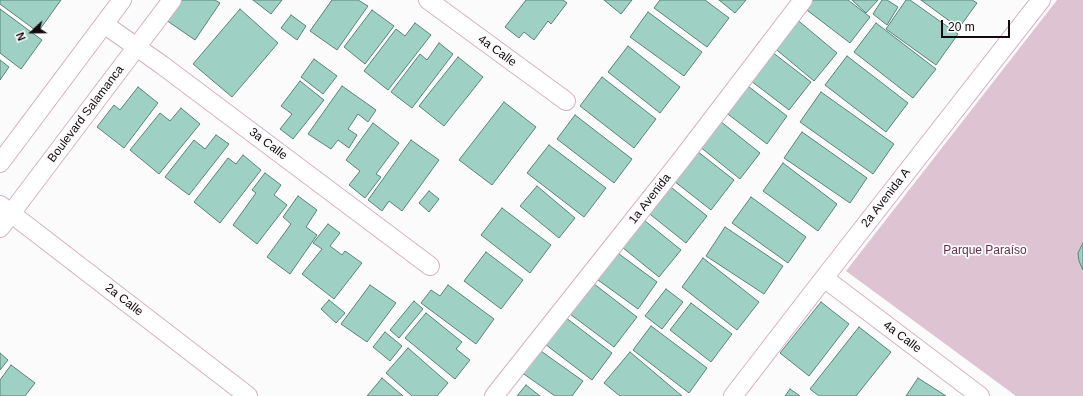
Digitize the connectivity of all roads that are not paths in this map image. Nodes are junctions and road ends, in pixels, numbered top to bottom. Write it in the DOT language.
graph roads {
  1 [pos="122,0"];
  2 [pos="172,0"];
  3 [pos="428,0"];
  4 [pos="803,0"];
  5 [pos="1041,0"];
  6 [pos="104,24"];
  7 [pos="136,48"];
  8 [pos="566,101"];
  9 [pos="0,163"];
  10 [pos="6,209"];
  11 [pos="0,228"];
  12 [pos="430,266"];
  13 [pos="824,278"];
  14 [pos="248,396"];
  15 [pos="494,396"];
  16 [pos="733,396"];
  17 [pos="980,396"];
  1 -- 6 [label="street"];
  2 -- 7 [label="street, Boulevard Salamanca"];
  3 -- 8 [label="street, 4a Calle"];
  4 -- 15 [label="street, 1a Avenida"];
  5 -- 13 [label="street, 2a Avenida A"];
  6 -- 7 [label="street, 3a Calle"];
  6 -- 9 [label="street"];
  7 -- 10 [label="street, Boulevard Salamanca"];
  7 -- 12 [label="street, 3a Calle"];
  10 -- 11 [label="street, Boulevard Salamanca"];
  10 -- 14 [label="street, 2a Calle"];
  13 -- 16 [label="street, 2a Avenida A"];
  13 -- 17 [label="street, 4a Calle"];
}
